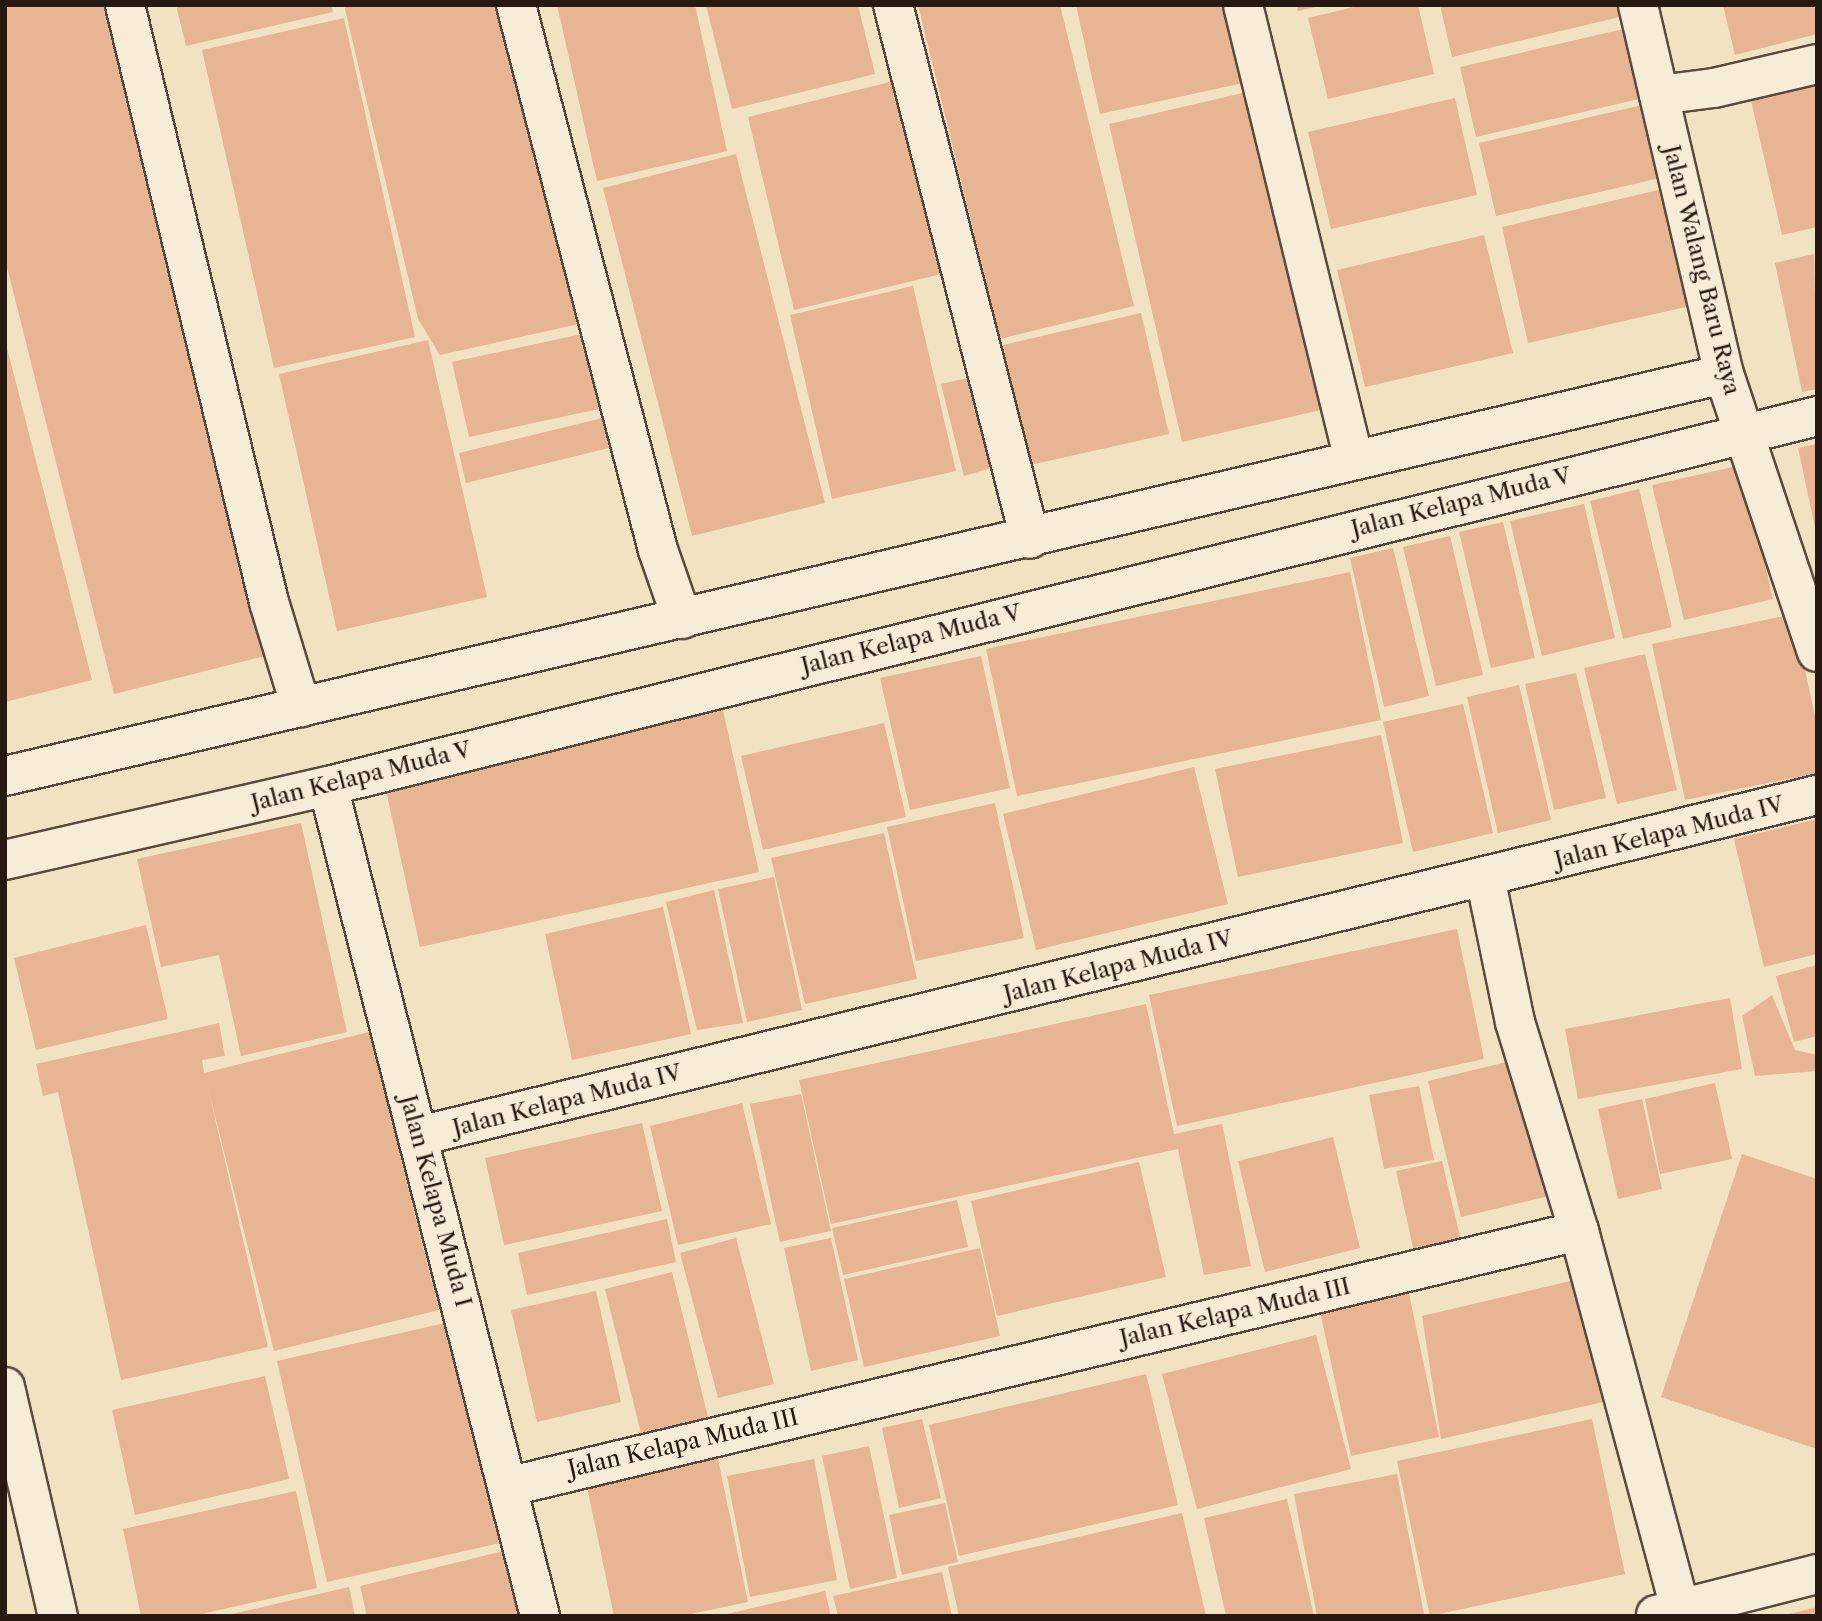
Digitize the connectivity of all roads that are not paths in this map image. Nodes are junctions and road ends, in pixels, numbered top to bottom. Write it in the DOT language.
graph roads {
  1 [pos="125,5"];
  2 [pos="516,5"];
  3 [pos="893,5"];
  4 [pos="1243,5"];
  5 [pos="1638,5"];
  6 [pos="1817,64"];
  7 [pos="1659,95"];
  8 [pos="1724,374"];
  9 [pos="1817,415"];
  10 [pos="1746,432"];
  11 [pos="1354,459"];
  12 [pos="1030,539"];
  13 [pos="682,619"];
  14 [pos="1817,652"];
  15 [pos="300,707"];
  16 [pos="5,776"];
  17 [pos="328,786"];
  18 [pos="1817,795"];
  19 [pos="5,860"];
  20 [pos="1485,877"];
  21 [pos="419,1136"];
  22 [pos="1578,1231"];
  23 [pos="5,1387"];
  24 [pos="511,1486"];
  25 [pos="1817,1574"];
  26 [pos="1667,1613"];
  27 [pos="58,1616"];
  28 [pos="540,1616"];
  1 -- 15 [label="street"];
  2 -- 13 [label="street"];
  3 -- 12 [label="street"];
  4 -- 11 [label="street"];
  5 -- 7 [label="street, Jalan Walang Baru Raya"];
  6 -- 7 [label="street"];
  7 -- 8 [label="street, Jalan Walang Baru Raya"];
  8 -- 10 [label="street, Jalan Walang Baru Raya"];
  8 -- 11 [label="street"];
  9 -- 10 [label="street, Jalan Kelapa Muda V"];
  10 -- 14 [label="street, Jalan Walang Baru Raya"];
  10 -- 17 [label="street, Jalan Kelapa Muda V"];
  11 -- 12 [label="street"];
  12 -- 13 [label="street"];
  13 -- 15 [label="street"];
  15 -- 16 [label="street"];
  17 -- 19 [label="street, Jalan Kelapa Muda V"];
  17 -- 21 [label="street, Jalan Kelapa Muda I"];
  18 -- 20 [label="street, Jalan Kelapa Muda IV"];
  20 -- 21 [label="street, Jalan Kelapa Muda IV"];
  20 -- 22 [label="street"];
  21 -- 24 [label="street, Jalan Kelapa Muda I"];
  22 -- 24 [label="street, Jalan Kelapa Muda III"];
  22 -- 26 [label="street"];
  23 -- 27 [label="street"];
  24 -- 28 [label="street, Jalan Kelapa Muda I"];
  25 -- 26 [label="street"];
}
